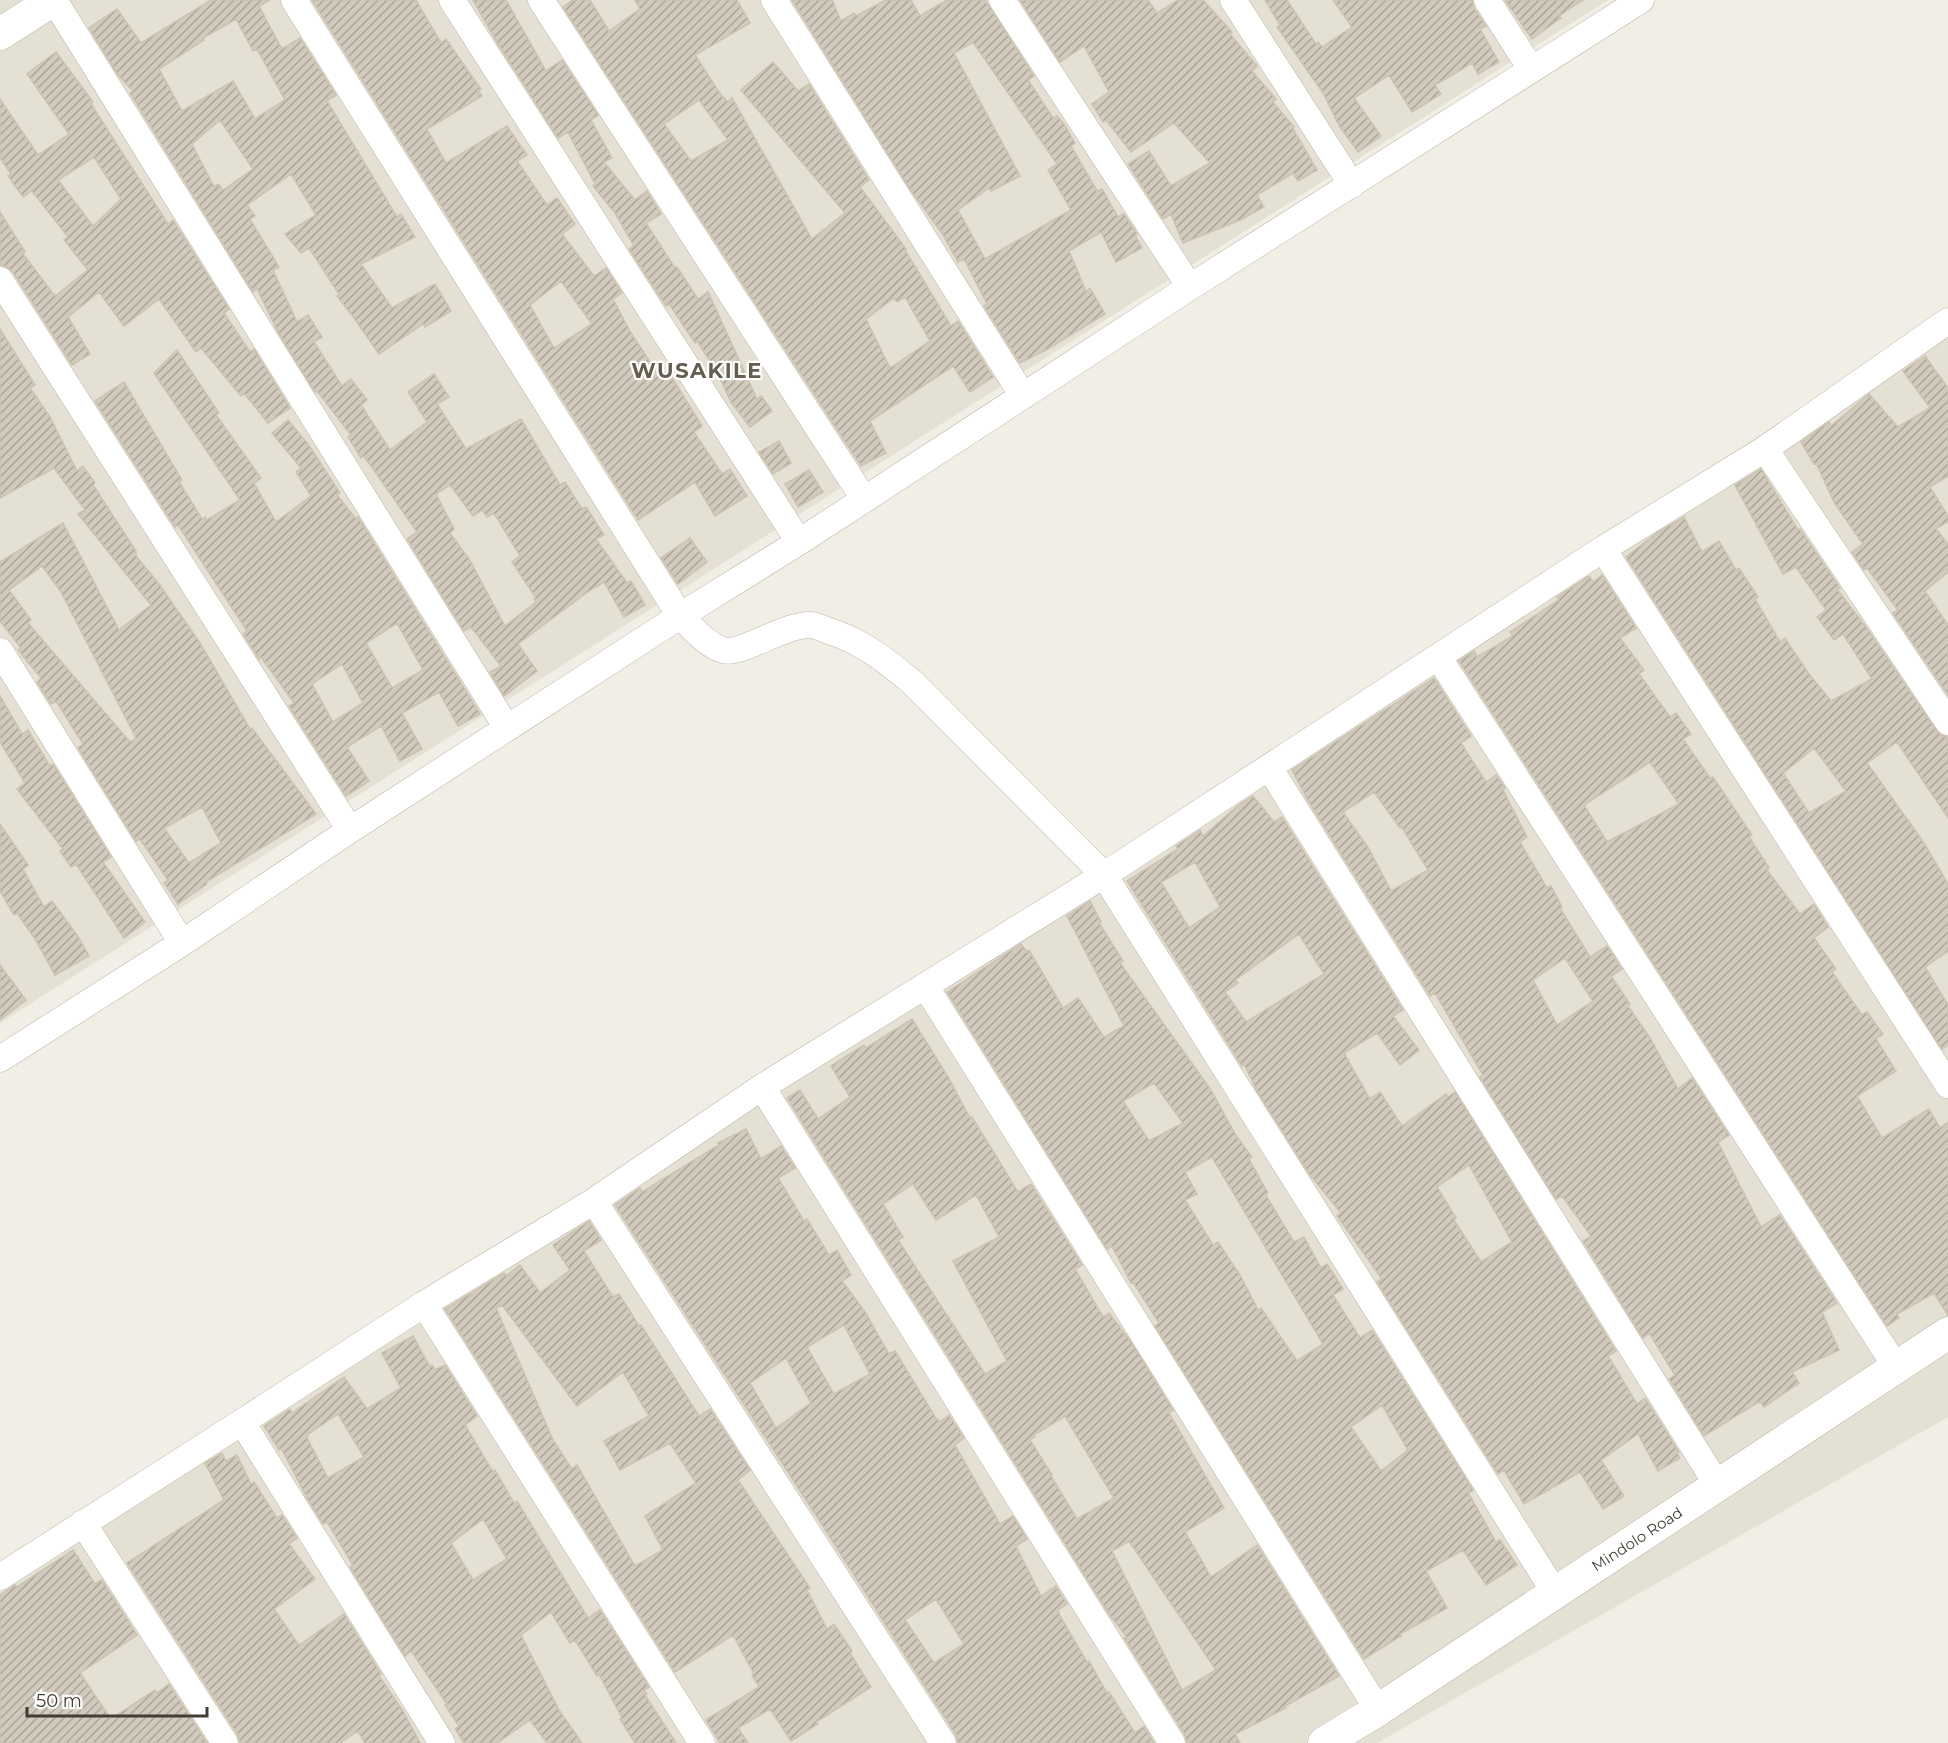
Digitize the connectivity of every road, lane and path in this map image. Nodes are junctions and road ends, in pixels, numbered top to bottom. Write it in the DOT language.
graph roads {
  1 [pos="54,0"];
  2 [pos="294,0"];
  3 [pos="452,0"];
  4 [pos="541,0"];
  5 [pos="774,0"];
  6 [pos="1002,0"];
  7 [pos="1233,0"];
  8 [pos="1487,0"];
  9 [pos="1641,0"];
  10 [pos="0,34"];
  11 [pos="1531,69"];
  12 [pos="1352,184"];
  13 [pos="0,280"];
  14 [pos="1190,287"];
  15 [pos="1945,328"];
  16 [pos="1023,396"];
  17 [pos="1765,449"];
  18 [pos="864,500"];
  19 [pos="799,542"];
  20 [pos="1603,549"];
  21 [pos="680,616"];
  22 [pos="0,651"];
  23 [pos="1439,658"];
  24 [pos="1948,722"];
  25 [pos="507,728"];
  26 [pos="1269,767"];
  27 [pos="350,830"];
  28 [pos="1104,875"];
  29 [pos="182,943"];
  30 [pos="926,987"];
  31 [pos="0,1059"];
  32 [pos="1948,1085"];
  33 [pos="762,1087"];
  34 [pos="594,1201"];
  35 [pos="424,1304"];
  36 [pos="1948,1333"];
  37 [pos="1896,1367"];
  38 [pos="242,1422"];
  39 [pos="1718,1486"];
  40 [pos="82,1522"];
  41 [pos="0,1576"];
  42 [pos="1555,1593"];
  43 [pos="1378,1710"];
  44 [pos="225,1743"];
  45 [pos="442,1743"];
  46 [pos="702,1743"];
  47 [pos="943,1743"];
  48 [pos="1172,1743"];
  49 [pos="1324,1743"];
  1 -- 10 [label="street"];
  1 -- 25 [label="street"];
  2 -- 21 [label="street"];
  3 -- 19 [label="street"];
  4 -- 18 [label="street"];
  5 -- 16 [label="street"];
  6 -- 14 [label="street"];
  7 -- 12 [label="street"];
  8 -- 11 [label="street"];
  9 -- 11 [label="street"];
  11 -- 12 [label="street"];
  12 -- 14 [label="street"];
  13 -- 27 [label="street"];
  14 -- 16 [label="street"];
  15 -- 17 [label="street"];
  16 -- 18 [label="street"];
  17 -- 20 [label="street"];
  17 -- 24 [label="street"];
  18 -- 19 [label="street"];
  19 -- 21 [label="street"];
  20 -- 23 [label="street"];
  20 -- 32 [label="street"];
  21 -- 25 [label="street"];
  21 -- 28 [label="street"];
  22 -- 29 [label="street"];
  23 -- 26 [label="street"];
  23 -- 37 [label="street"];
  25 -- 27 [label="street"];
  26 -- 28 [label="street"];
  26 -- 39 [label="street"];
  27 -- 29 [label="street"];
  28 -- 30 [label="street"];
  28 -- 42 [label="street"];
  29 -- 31 [label="street"];
  30 -- 33 [label="street"];
  30 -- 43 [label="street"];
  33 -- 34 [label="street"];
  33 -- 48 [label="street"];
  34 -- 35 [label="street"];
  34 -- 47 [label="street"];
  35 -- 38 [label="street"];
  35 -- 46 [label="street"];
  36 -- 37 [label="street, Mindolo Road"];
  37 -- 39 [label="street, Mindolo Road"];
  38 -- 40 [label="street"];
  38 -- 45 [label="street"];
  39 -- 42 [label="street, Mindolo Road"];
  40 -- 41 [label="street"];
  40 -- 44 [label="street"];
  42 -- 43 [label="street, Mindolo Road"];
  43 -- 49 [label="street, Mindolo Road"];
}
